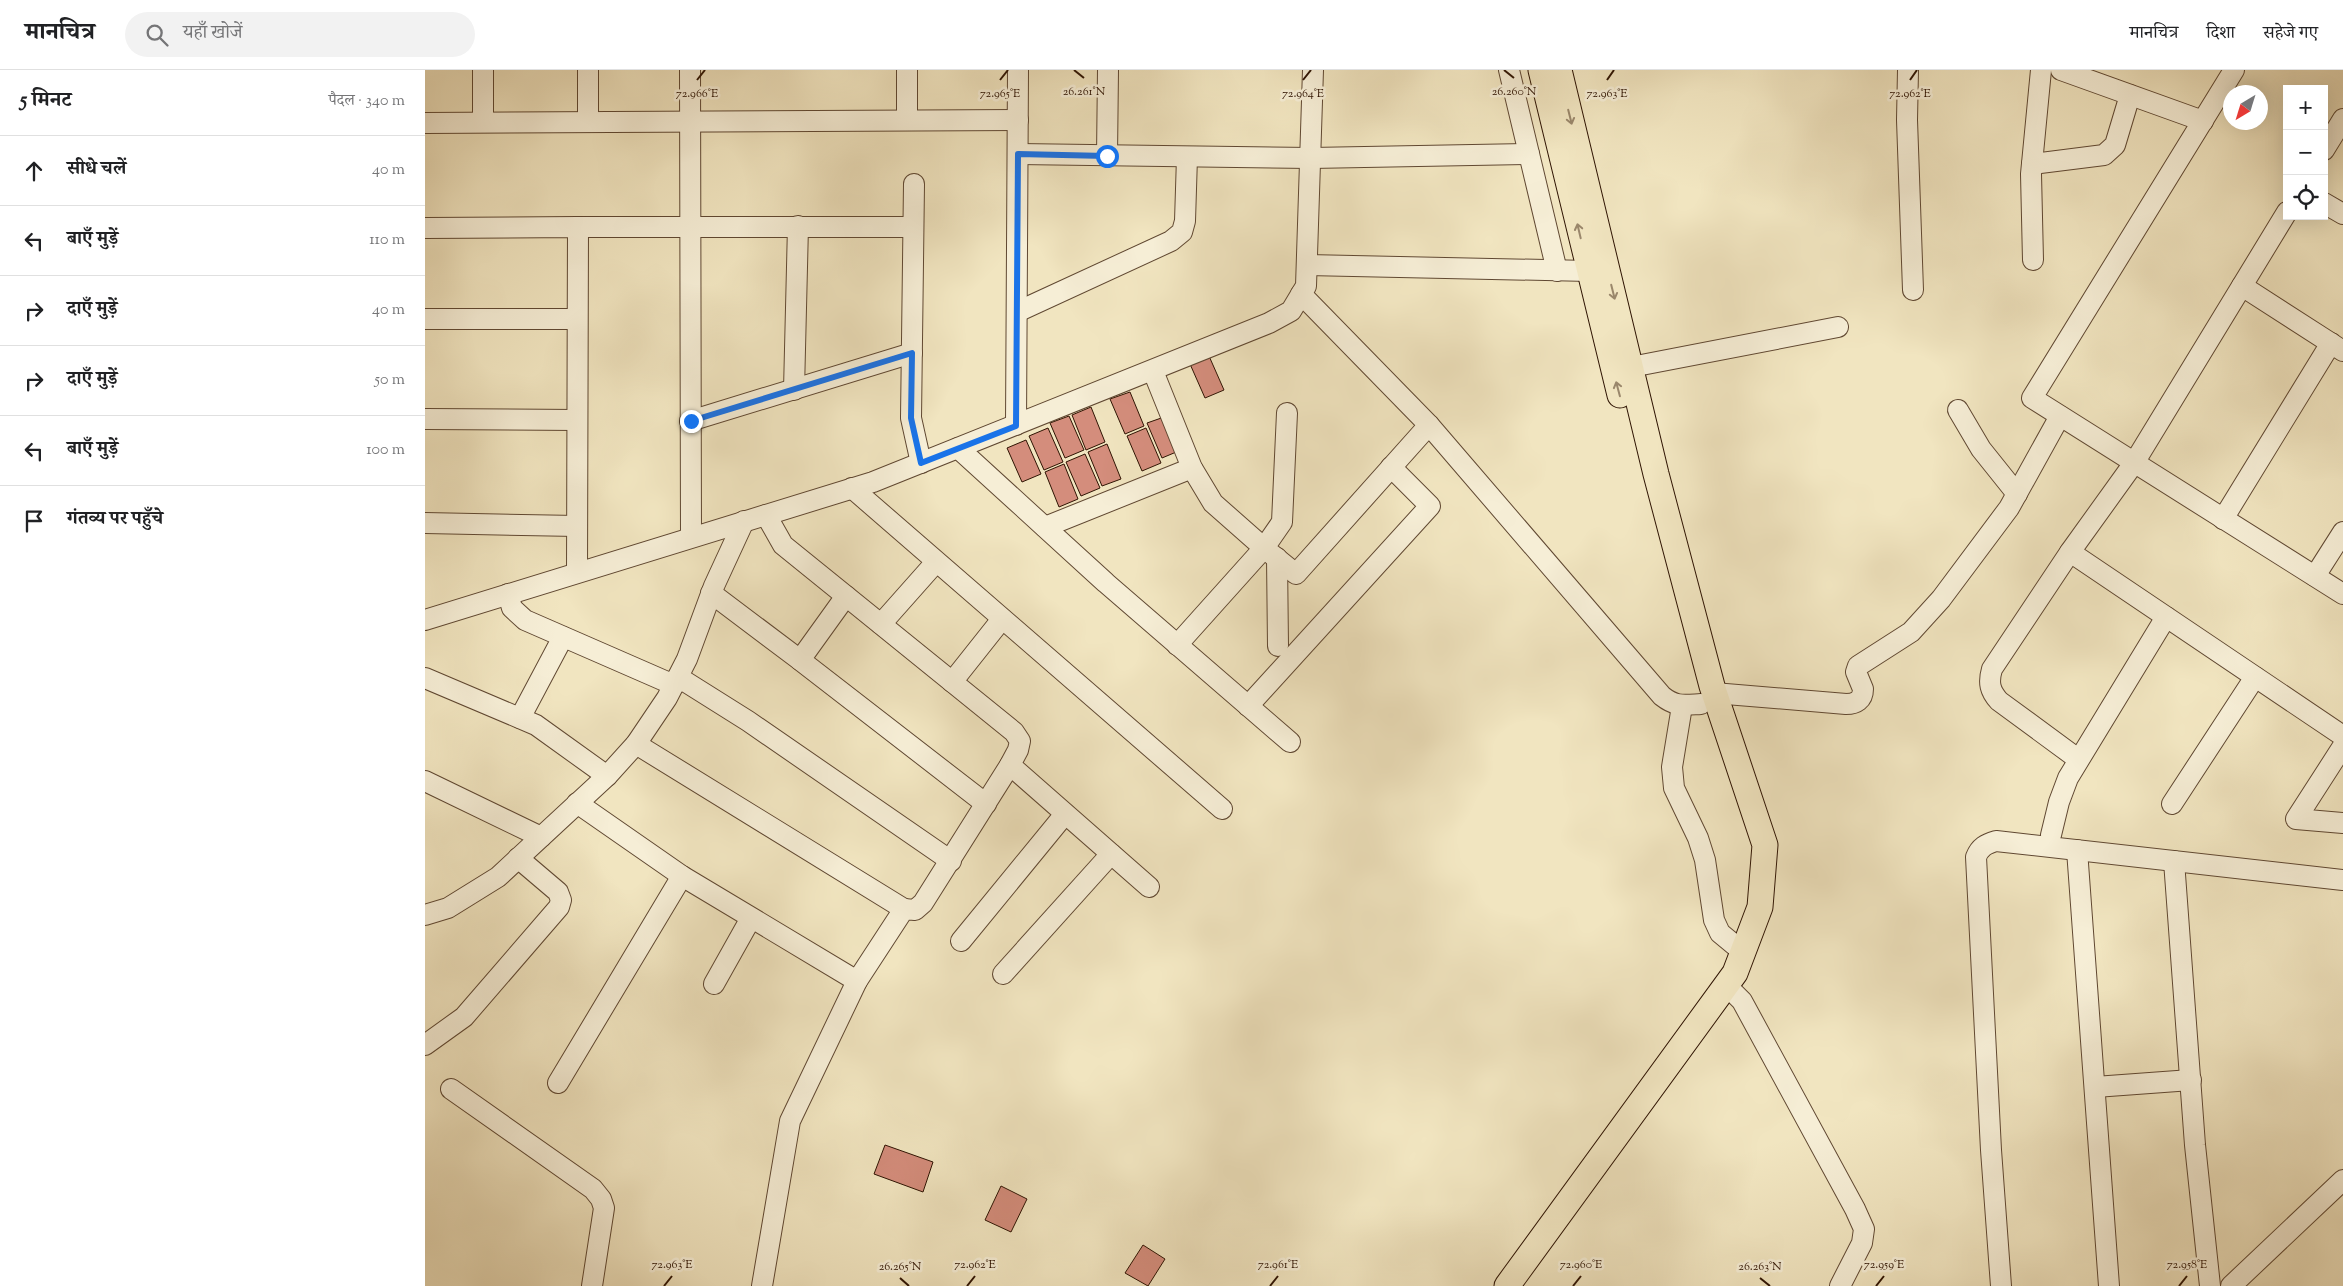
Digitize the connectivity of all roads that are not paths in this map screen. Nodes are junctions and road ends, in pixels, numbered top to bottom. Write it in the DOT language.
graph roads {
  1 [pos="483,70"];
  2 [pos="587,70"];
  3 [pos="690,70"];
  4 [pos="907,70"];
  5 [pos="1018,70"];
  6 [pos="1108,70"];
  7 [pos="1313,70"];
  8 [pos="1509,70"];
  9 [pos="1541,70"];
  10 [pos="1559,70"];
  11 [pos="1909,70"];
  12 [pos="2041,70"];
  13 [pos="2061,70"];
  14 [pos="2234,70"];
  15 [pos="2130,95"];
  16 [pos="2343,119"];
  17 [pos="907,120"];
  18 [pos="1018,120"];
  19 [pos="689,121"];
  20 [pos="2203,121"];
  21 [pos="483,122"];
  22 [pos="587,122"];
  23 [pos="425,123"];
  24 [pos="2328,143"];
  25 [pos="1018,154"];
  26 [pos="1529,154"];
  27 [pos="1107,156"];
  28 [pos="1187,157"];
  29 [pos="1311,158"];
  30 [pos="2032,164"];
  31 [pos="914,184"];
  32 [pos="2328,205"];
  33 [pos="2343,214"];
  34 [pos="2283,219"];
  35 [pos="690,226"];
  36 [pos="798,226"];
  37 [pos="578,227"];
  38 [pos="913,227"];
  39 [pos="425,228"];
  40 [pos="2033,260"];
  41 [pos="1307,265"];
  42 [pos="1557,271"];
  43 [pos="1589,271"];
  44 [pos="2242,286"];
  45 [pos="1913,290"];
  46 [pos="1301,294"];
  47 [pos="1017,312"];
  48 [pos="425,319"];
  49 [pos="577,319"];
  50 [pos="1838,327"];
  51 [pos="2337,347"];
  52 [pos="912,353"];
  53 [pos="1631,367"];
  54 [pos="1153,371"];
  55 [pos="794,390"];
  56 [pos="1958,410"];
  57 [pos="1287,413"];
  58 [pos="2060,416"];
  59 [pos="425,419"];
  60 [pos="577,420"];
  61 [pos="691,421"];
  62 [pos="1429,425"];
  63 [pos="1016,426"];
  64 [pos="959,448"];
  65 [pos="921,463"];
  66 [pos="2134,463"];
  67 [pos="1391,467"];
  68 [pos="1192,468"];
  69 [pos="852,488"];
  70 [pos="2017,494"];
  71 [pos="766,514"];
  72 [pos="2223,519"];
  73 [pos="744,521"];
  74 [pos="425,523"];
  75 [pos="577,526"];
  76 [pos="1045,527"];
  77 [pos="2343,532"];
  78 [pos="691,537"];
  79 [pos="2070,552"];
  80 [pos="1271,553"];
  81 [pos="936,562"];
  82 [pos="577,572"];
  83 [pos="2315,576"];
  84 [pos="711,593"];
  85 [pos="508,594"];
  86 [pos="2343,594"];
  87 [pos="846,596"];
  88 [pos="2166,617"];
  89 [pos="1002,619"];
  90 [pos="425,620"];
  91 [pos="881,624"];
  92 [pos="563,636"];
  93 [pos="1177,645"];
  94 [pos="1278,646"];
  95 [pos="801,660"];
  96 [pos="2255,676"];
  97 [pos="425,678"];
  98 [pos="676,681"];
  99 [pos="951,682"];
  100 [pos="1699,701"];
  101 [pos="1248,706"];
  102 [pos="520,718"];
  103 [pos="2343,736"];
  104 [pos="1290,742"];
  105 [pos="636,744"];
  106 [pos="2343,746"];
  107 [pos="2078,759"];
  108 [pos="1010,765"];
  109 [pos="607,776"];
  110 [pos="425,781"];
  111 [pos="577,804"];
  112 [pos="986,804"];
  113 [pos="2171,804"];
  114 [pos="1222,809"];
  115 [pos="1065,814"];
  116 [pos="2343,823"];
  117 [pos="2051,834"];
  118 [pos="541,837"];
  119 [pos="2077,850"];
  120 [pos="1111,854"];
  121 [pos="518,858"];
  122 [pos="951,861"];
  123 [pos="2175,861"];
  124 [pos="682,876"];
  125 [pos="2343,880"];
  126 [pos="1149,887"];
  127 [pos="904,909"];
  128 [pos="425,915"];
  129 [pos="751,918"];
  130 [pos="961,941"];
  131 [pos="1743,952"];
  132 [pos="1003,974"];
  133 [pos="857,981"];
  134 [pos="714,984"];
  135 [pos="1726,985"];
  136 [pos="426,1043"];
  137 [pos="2191,1080"];
  138 [pos="558,1083"];
  139 [pos="2095,1088"];
  140 [pos="451,1089"];
  141 [pos="2343,1180"];
  142 [pos="592,1286"];
  143 [pos="762,1286"];
  144 [pos="1507,1286"];
  145 [pos="1840,1286"];
  146 [pos="2001,1286"];
  147 [pos="2109,1286"];
  148 [pos="2210,1286"];
  149 [pos="2231,1286"];
  1 -- 21 [label="street"];
  2 -- 22 [label="street"];
  3 -- 19 [label="street"];
  4 -- 17 [label="street"];
  5 -- 18 [label="street"];
  6 -- 27 [label="street"];
  7 -- 29 [label="street"];
  8 -- 26 [label="street"];
  43 -- 9 [label="main road, one-way"];
  10 -- 53 [label="main road, one-way"];
  11 -- 45 [label="street"];
  12 -- 30 [label="street"];
  13 -- 15 [label="street"];
  14 -- 20 [label="street"];
  15 -- 20 [label="street"];
  15 -- 30 [label="street"];
  16 -- 24 [label="street"];
  17 -- 18 [label="street"];
  17 -- 19 [label="street"];
  18 -- 25 [label="street"];
  19 -- 22 [label="street"];
  19 -- 35 [label="street"];
  20 -- 58 [label="street"];
  21 -- 22 [label="street"];
  21 -- 23 [label="street"];
  25 -- 27 [label="street"];
  25 -- 47 [label="street"];
  26 -- 29 [label="street"];
  26 -- 42 [label="street"];
  27 -- 28 [label="street"];
  28 -- 29 [label="street"];
  28 -- 47 [label="street"];
  29 -- 41 [label="street"];
  30 -- 40 [label="street"];
  31 -- 38 [label="street"];
  32 -- 33 [label="street"];
  34 -- 44 [label="street"];
  35 -- 36 [label="street"];
  35 -- 37 [label="street"];
  35 -- 61 [label="street"];
  36 -- 38 [label="street"];
  36 -- 55 [label="street"];
  37 -- 39 [label="street"];
  37 -- 49 [label="street"];
  38 -- 52 [label="street"];
  41 -- 42 [label="street"];
  41 -- 46 [label="street"];
  42 -- 43 [label="street"];
  100 -- 43 [label="main road, one-way"];
  44 -- 51 [label="street"];
  44 -- 66 [label="street"];
  46 -- 54 [label="street"];
  46 -- 62 [label="street"];
  47 -- 63 [label="street"];
  48 -- 49 [label="street"];
  49 -- 60 [label="street"];
  50 -- 53 [label="street"];
  51 -- 72 [label="street"];
  52 -- 55 [label="street"];
  52 -- 65 [label="street"];
  53 -- 100 [label="main road"];
  54 -- 63 [label="street"];
  54 -- 68 [label="street"];
  55 -- 61 [label="street"];
  56 -- 70 [label="street"];
  57 -- 80 [label="street"];
  58 -- 66 [label="street"];
  58 -- 70 [label="street"];
  59 -- 60 [label="street"];
  60 -- 75 [label="street"];
  61 -- 78 [label="street"];
  62 -- 67 [label="street"];
  62 -- 100 [label="street"];
  63 -- 64 [label="street"];
  64 -- 65 [label="street"];
  64 -- 76 [label="street"];
  65 -- 69 [label="street"];
  66 -- 72 [label="street"];
  66 -- 79 [label="street"];
  67 -- 80 [label="street"];
  67 -- 101 [label="street"];
  68 -- 76 [label="street"];
  68 -- 80 [label="street"];
  69 -- 71 [label="street"];
  69 -- 81 [label="street"];
  70 -- 100 [label="street"];
  71 -- 73 [label="street"];
  71 -- 87 [label="street"];
  72 -- 83 [label="street"];
  73 -- 78 [label="street"];
  73 -- 84 [label="street"];
  74 -- 75 [label="street"];
  75 -- 82 [label="street"];
  76 -- 93 [label="street"];
  77 -- 83 [label="street"];
  78 -- 82 [label="street"];
  79 -- 88 [label="street"];
  79 -- 107 [label="street"];
  80 -- 93 [label="street"];
  80 -- 94 [label="street"];
  81 -- 89 [label="street"];
  81 -- 91 [label="street"];
  82 -- 85 [label="street"];
  83 -- 86 [label="street"];
  84 -- 95 [label="street"];
  84 -- 98 [label="street"];
  85 -- 90 [label="street"];
  85 -- 92 [label="street"];
  87 -- 91 [label="street"];
  87 -- 95 [label="street"];
  88 -- 96 [label="street"];
  88 -- 107 [label="street"];
  89 -- 99 [label="street"];
  89 -- 114 [label="street"];
  91 -- 99 [label="street"];
  92 -- 98 [label="street"];
  92 -- 102 [label="street"];
  93 -- 101 [label="street"];
  95 -- 112 [label="street"];
  96 -- 103 [label="street"];
  96 -- 113 [label="street"];
  97 -- 102 [label="street"];
  98 -- 105 [label="street"];
  98 -- 122 [label="street"];
  99 -- 108 [label="street"];
  100 -- 131 [label="main road"];
  100 -- 131 [label="street"];
  101 -- 104 [label="street"];
  102 -- 109 [label="street"];
  105 -- 109 [label="street"];
  105 -- 127 [label="street"];
  106 -- 116 [label="street"];
  107 -- 117 [label="street"];
  108 -- 112 [label="street"];
  108 -- 115 [label="street"];
  109 -- 111 [label="street"];
  110 -- 118 [label="street"];
  111 -- 118 [label="street"];
  111 -- 124 [label="street"];
  112 -- 122 [label="street"];
  115 -- 120 [label="street"];
  115 -- 130 [label="street"];
  118 -- 121 [label="street"];
  119 -- 123 [label="street"];
  119 -- 139 [label="street"];
  119 -- 146 [label="street"];
  120 -- 126 [label="street"];
  120 -- 132 [label="street"];
  121 -- 128 [label="street"];
  121 -- 136 [label="street"];
  122 -- 127 [label="street"];
  123 -- 125 [label="street"];
  123 -- 137 [label="street"];
  124 -- 129 [label="street"];
  124 -- 138 [label="street"];
  127 -- 133 [label="street"];
  129 -- 133 [label="street"];
  129 -- 134 [label="street"];
  131 -- 135 [label="main road"];
  133 -- 143 [label="street"];
  135 -- 144 [label="main road"];
  135 -- 145 [label="street"];
  137 -- 139 [label="street"];
  137 -- 148 [label="street"];
  139 -- 147 [label="street"];
  140 -- 142 [label="street"];
  141 -- 149 [label="street"];
}
